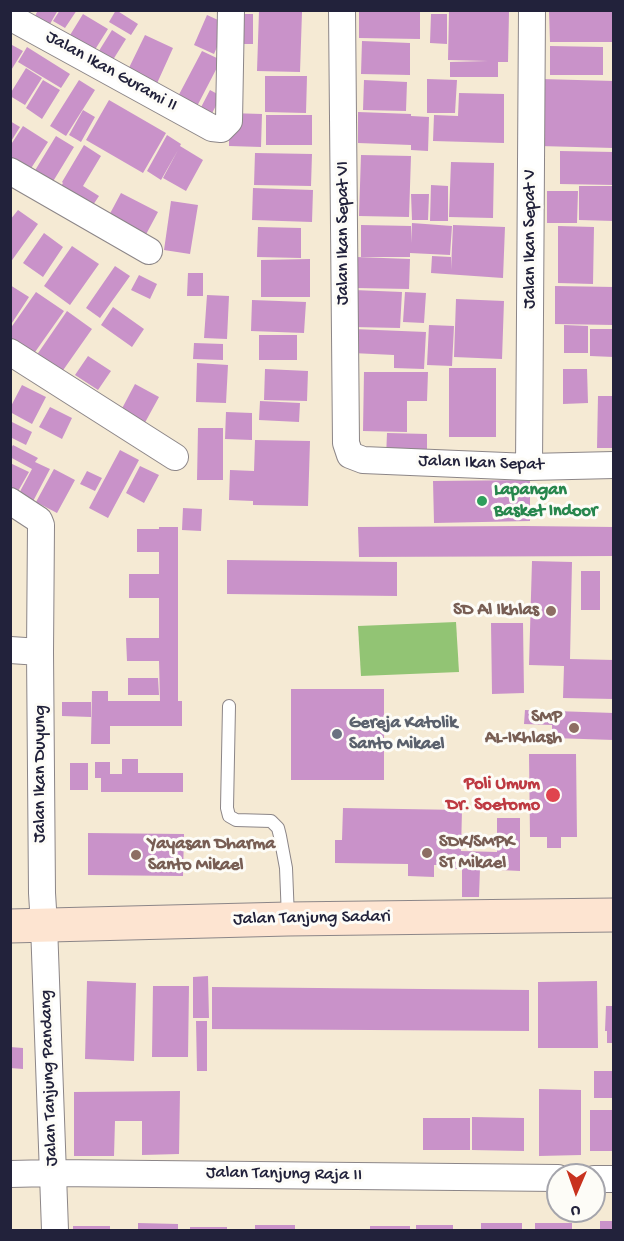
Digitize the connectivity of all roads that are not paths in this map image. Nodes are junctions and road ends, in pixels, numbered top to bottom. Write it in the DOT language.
graph roads {
  1 [pos="231,10"];
  2 [pos="342,10"];
  3 [pos="532,10"];
  4 [pos="10,17"];
  5 [pos="10,171"];
  6 [pos="149,250"];
  7 [pos="11,352"];
  8 [pos="350,455"];
  9 [pos="175,457"];
  10 [pos="614,465"];
  11 [pos="529,467"];
  12 [pos="10,501"];
  13 [pos="10,650"];
  14 [pos="40,651"];
  15 [pos="229,706"];
  16 [pos="614,915"];
  17 [pos="288,919"];
  18 [pos="10,926"];
  19 [pos="44,926"];
  20 [pos="53,1173"];
  21 [pos="10,1174"];
  22 [pos="546,1178"];
  23 [pos="55,1230"];
  1 -- 4 [label="street, Jalan Ikan Gurami II"];
  2 -- 8 [label="street, Jalan Ikan Sepat VI"];
  3 -- 11 [label="street, Jalan Ikan Sepat V"];
  5 -- 6 [label="street"];
  7 -- 9 [label="street"];
  8 -- 11 [label="street, Jalan Ikan Sepat"];
  10 -- 11 [label="street, Jalan Ikan Sepat"];
  12 -- 14 [label="street, Jalan Ikan Duyung"];
  13 -- 14 [label="street"];
  14 -- 19 [label="street, Jalan Ikan Duyung"];
  15 -- 17 [label="lane"];
  16 -- 17 [label="street, Jalan Tanjung Sadari"];
  17 -- 19 [label="street, Jalan Tanjung Sadari"];
  18 -- 19 [label="street, Jalan Tanjung Sadari"];
  19 -- 20 [label="street, Jalan Tanjung Pandang"];
  20 -- 21 [label="street, Jalan Tanjung Raja II"];
  20 -- 22 [label="street, Jalan Tanjung Raja II"];
  20 -- 23 [label="street, Jalan Tanjung Pandang"];
}
